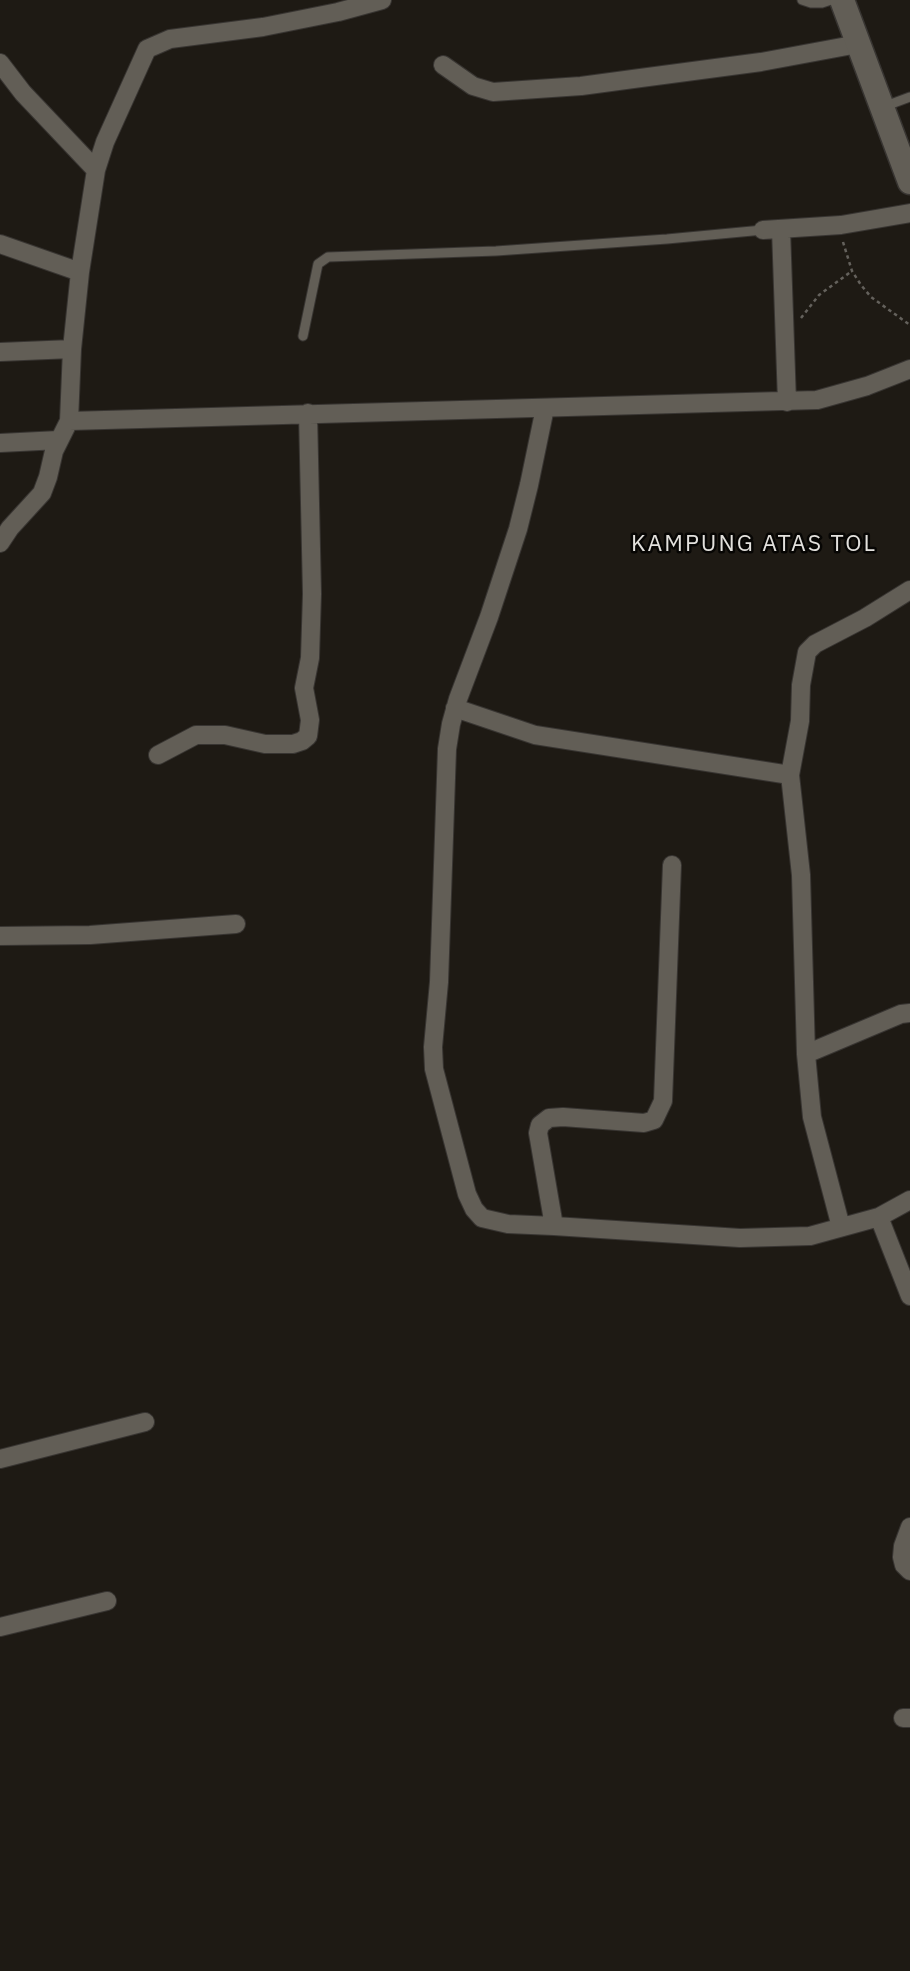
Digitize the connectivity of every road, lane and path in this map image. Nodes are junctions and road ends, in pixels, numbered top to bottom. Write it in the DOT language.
graph roads {
  1 [pos="382,0"];
  2 [pos="802,0"];
  3 [pos="831,0"];
  4 [pos="842,0"];
  5 [pos="858,44"];
  6 [pos="0,63"];
  7 [pos="443,65"];
  8 [pos="910,97"];
  9 [pos="882,108"];
  10 [pos="96,170"];
  11 [pos="910,181"];
  12 [pos="910,213"];
  13 [pos="841,225"];
  14 [pos="772,230"];
  15 [pos="0,244"];
  16 [pos="852,271"];
  17 [pos="80,272"];
  18 [pos="910,325"];
  19 [pos="303,336"];
  20 [pos="784,340"];
  21 [pos="72,349"];
  22 [pos="0,352"];
  23 [pos="910,369"];
  24 [pos="787,402"];
  25 [pos="545,408"];
  26 [pos="309,413"];
  27 [pos="69,421"];
  28 [pos="59,440"];
  29 [pos="0,443"];
  30 [pos="0,543"];
  31 [pos="910,590"];
  32 [pos="455,708"];
  33 [pos="158,755"];
  34 [pos="790,775"];
  35 [pos="673,865"];
  36 [pos="236,924"];
  37 [pos="0,936"];
  38 [pos="910,1013"];
  39 [pos="806,1054"];
  40 [pos="910,1200"];
  41 [pos="879,1217"];
  42 [pos="554,1226"];
  43 [pos="841,1227"];
  44 [pos="910,1296"];
  45 [pos="145,1422"];
  46 [pos="0,1460"];
  47 [pos="910,1527"];
  48 [pos="910,1571"];
  49 [pos="107,1601"];
  50 [pos="0,1627"];
  1 -- 10 [label="street"];
  2 -- 3 [label="lane"];
  4 -- 5 [label="main road"];
  5 -- 7 [label="street"];
  5 -- 9 [label="main road"];
  6 -- 10 [label="street"];
  8 -- 9 [label="lane"];
  9 -- 11 [label="main road"];
  10 -- 17 [label="street"];
  12 -- 13 [label="street"];
  13 -- 14 [label="street"];
  13 -- 16 [label="path"];
  14 -- 19 [label="lane"];
  14 -- 20 [label="street"];
  15 -- 17 [label="street"];
  16 -- 18 [label="path"];
  16 -- 20 [label="path"];
  17 -- 21 [label="street"];
  20 -- 24 [label="street"];
  21 -- 22 [label="street"];
  21 -- 27 [label="street"];
  23 -- 24 [label="street"];
  24 -- 25 [label="street"];
  25 -- 26 [label="street"];
  25 -- 32 [label="street"];
  26 -- 27 [label="street"];
  26 -- 33 [label="street"];
  27 -- 28 [label="street"];
  28 -- 29 [label="street"];
  28 -- 30 [label="street"];
  31 -- 34 [label="street"];
  32 -- 34 [label="street"];
  32 -- 42 [label="street"];
  34 -- 39 [label="street"];
  35 -- 42 [label="street"];
  36 -- 37 [label="street"];
  38 -- 39 [label="street"];
  39 -- 43 [label="street"];
  40 -- 41 [label="street"];
  41 -- 43 [label="street"];
  41 -- 44 [label="street"];
  42 -- 43 [label="street"];
  45 -- 46 [label="street"];
  47 -- 48 [label="street"];
  49 -- 50 [label="street"];
}
